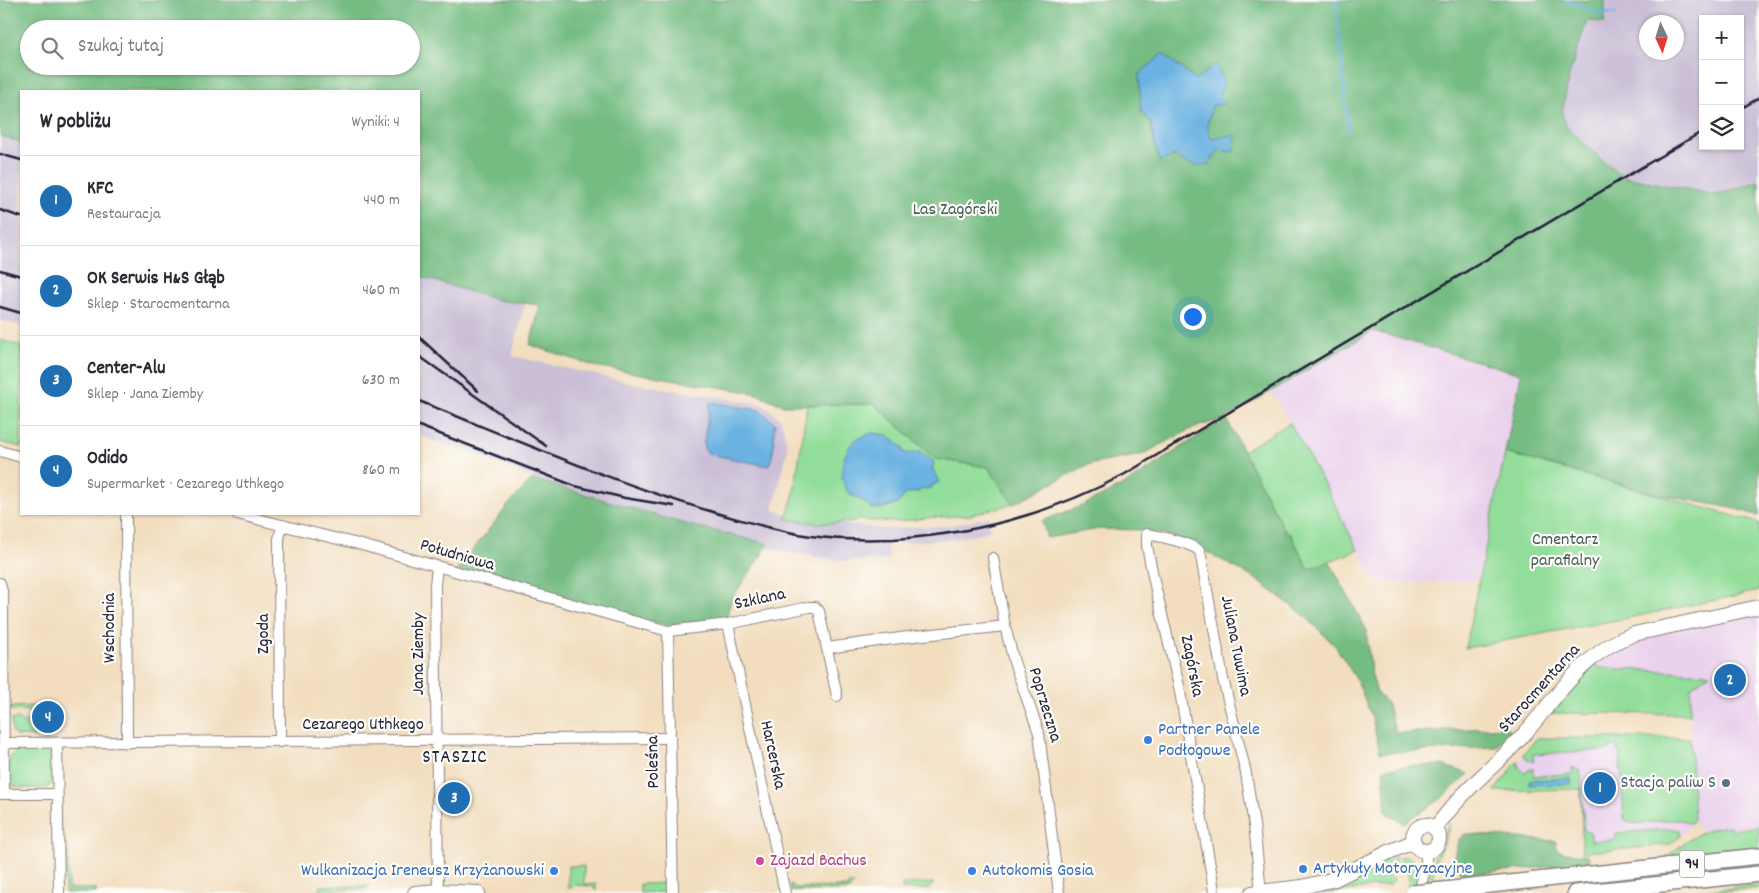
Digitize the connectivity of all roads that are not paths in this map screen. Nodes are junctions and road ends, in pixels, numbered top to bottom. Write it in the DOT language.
graph roads {
  1 [pos="0,451"];
  2 [pos="20,457"];
  3 [pos="126,515"];
  4 [pos="241,515"];
  5 [pos="282,526"];
  6 [pos="1147,534"];
  7 [pos="993,558"];
  8 [pos="437,567"];
  9 [pos="0,583"];
  10 [pos="1759,607"];
  11 [pos="728,624"];
  12 [pos="1005,626"];
  13 [pos="668,631"];
  14 [pos="828,648"];
  15 [pos="837,696"];
  16 [pos="669,738"];
  17 [pos="436,741"];
  18 [pos="280,742"];
  19 [pos="4,743"];
  20 [pos="57,743"];
  21 [pos="127,743"];
  22 [pos="2,794"];
  23 [pos="58,794"];
  24 [pos="1435,828"];
  25 [pos="1413,842"];
  26 [pos="1426,852"];
  27 [pos="1759,856"];
  28 [pos="1759,874"];
  29 [pos="438,891"];
  30 [pos="59,893"];
  31 [pos="415,893"];
  32 [pos="478,893"];
  33 [pos="673,893"];
  34 [pos="784,893"];
  35 [pos="1059,893"];
  36 [pos="1214,893"];
  37 [pos="1257,893"];
  38 [pos="1413,893"];
  39 [pos="1419,893"];
  40 [pos="1575,893"];
  1 -- 2 [label="street"];
  3 -- 21 [label="street, Wschodnia"];
  4 -- 5 [label="street, Południowa"];
  5 -- 8 [label="street, Południowa"];
  5 -- 18 [label="street, Zgoda"];
  6 -- 36 [label="street, Zagórska"];
  6 -- 37 [label="street, Juliana Tuwima"];
  7 -- 12 [label="street, Poprzeczna"];
  8 -- 13 [label="street, Południowa"];
  8 -- 17 [label="street, Jana Ziemby"];
  9 -- 19 [label="street"];
  10 -- 24 [label="street, Starocmentarna"];
  11 -- 13 [label="street, Szklana"];
  11 -- 14 [label="street, Szklana"];
  11 -- 34 [label="street, Harcerska"];
  12 -- 14 [label="street"];
  12 -- 35 [label="street, Poprzeczna"];
  13 -- 16 [label="street, Poleśna"];
  14 -- 15 [label="street, Szklana"];
  16 -- 17 [label="street, Cezarego Uthkego"];
  16 -- 33 [label="street, Poleśna"];
  17 -- 18 [label="street, Cezarego Uthkego"];
  17 -- 29 [label="street, Jana Ziemby"];
  18 -- 21 [label="street, Cezarego Uthkego"];
  19 -- 20 [label="street, Cezarego Uthkego"];
  19 -- 22 [label="street"];
  20 -- 21 [label="street, Cezarego Uthkego"];
  20 -- 23 [label="street"];
  22 -- 23 [label="street"];
  23 -- 30 [label="street"];
  24 -- 25 [label="street"];
  24 -- 26 [label="street"];
  25 -- 26 [label="street"];
  25 -- 37 [label="street"];
  26 -- 39 [label="street"];
  27 -- 38 [label="main road, 94, bridge"];
  28 -- 40 [label="main road, 94"];
  29 -- 31 [label="street"];
  29 -- 32 [label="street"];
}
